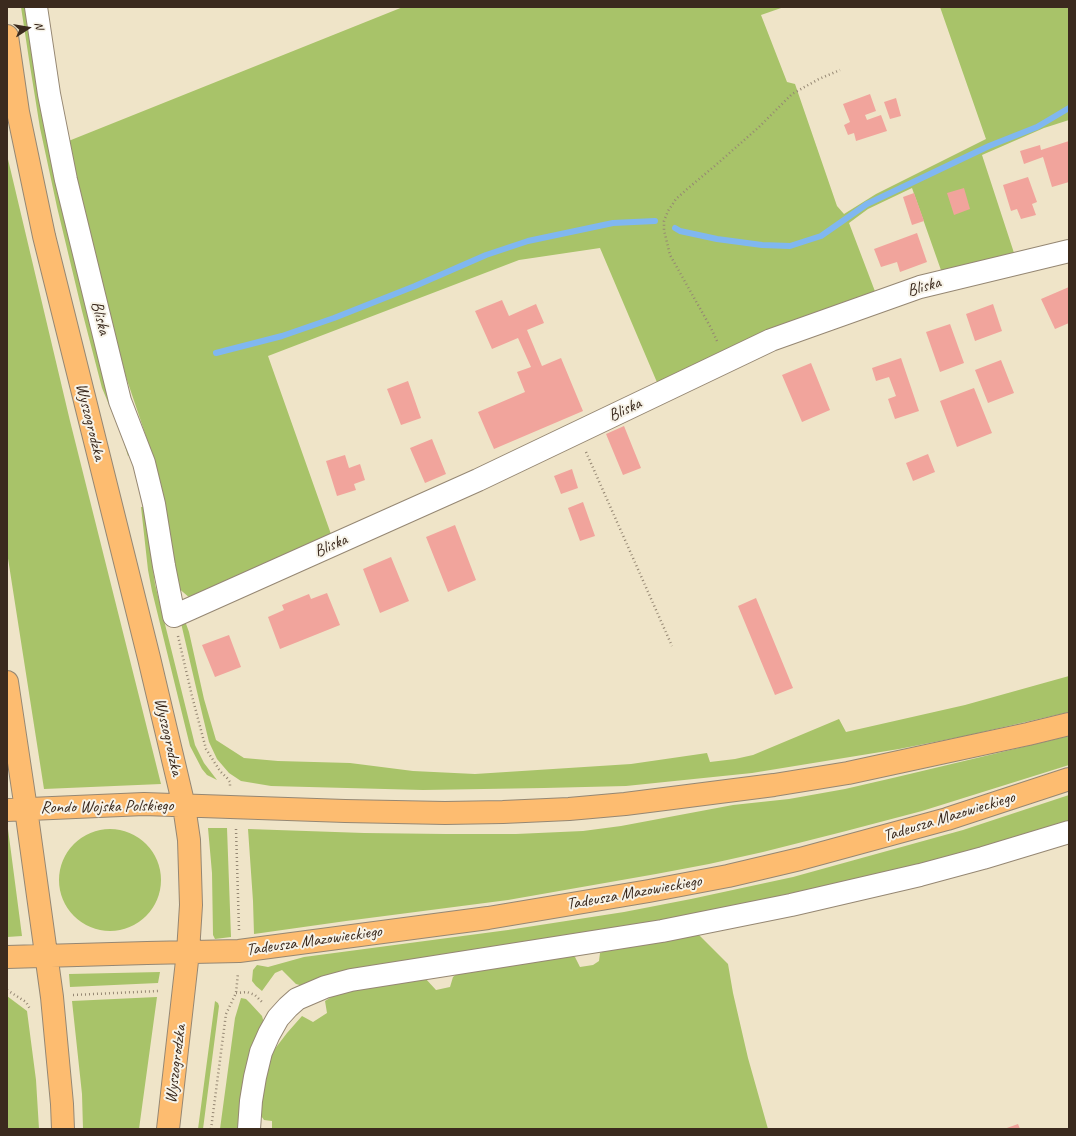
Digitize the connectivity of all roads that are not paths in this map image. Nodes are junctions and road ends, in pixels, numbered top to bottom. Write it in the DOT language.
graph roads {
  1 [pos="36,7"];
  2 [pos="7,36"];
  3 [pos="1069,251"];
  4 [pos="7,682"];
  5 [pos="1069,724"];
  6 [pos="1069,779"];
  7 [pos="184,806"];
  8 [pos="16,810"];
  9 [pos="1069,832"];
  10 [pos="188,952"];
  11 [pos="46,955"];
  12 [pos="7,957"];
  13 [pos="63,1129"];
  14 [pos="168,1129"];
  15 [pos="249,1129"];
  1 -- 3 [label="street, Bliska"];
  2 -- 7 [label="main road, Wyszogrodzka"];
  4 -- 8 [label="main road"];
  5 -- 7 [label="main road"];
  6 -- 10 [label="main road, Tadeusza Mazowieckiego"];
  7 -- 8 [label="main road, Rondo Wojska Polskiego"];
  7 -- 10 [label="main road, Rondo Wojska Polskiego"];
  8 -- 11 [label="main road, Rondo Wojska Polskiego"];
  9 -- 15 [label="street"];
  10 -- 11 [label="main road"];
  10 -- 14 [label="main road, Wyszogrodzka"];
  11 -- 12 [label="main road"];
  11 -- 13 [label="main road"];
}
